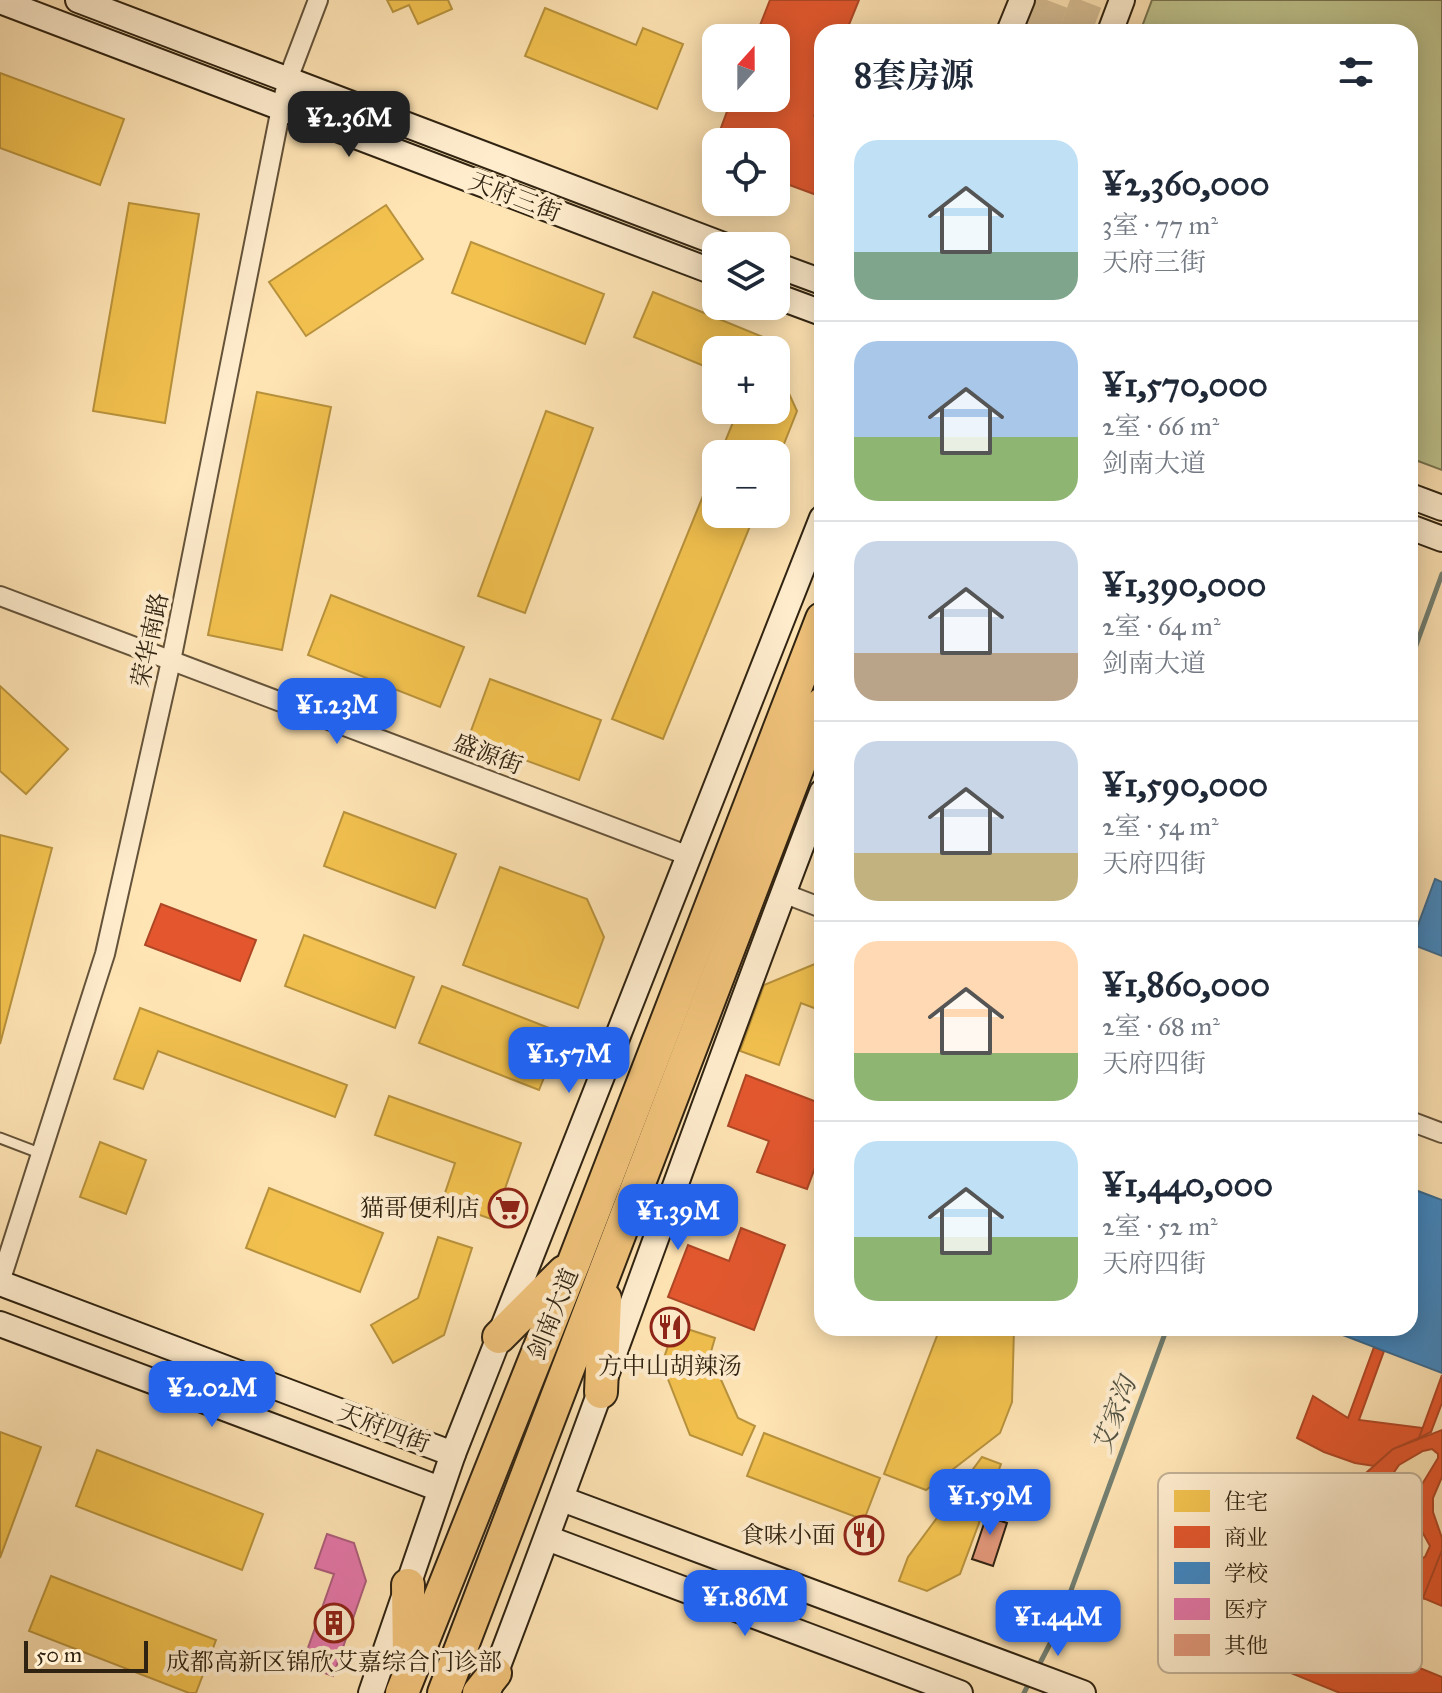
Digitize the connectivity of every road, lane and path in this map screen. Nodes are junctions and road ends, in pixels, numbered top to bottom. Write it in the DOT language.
graph roads {
  1 [pos="78,0"];
  2 [pos="318,0"];
  3 [pos="1022,0"];
  4 [pos="1122,0"];
  5 [pos="0,1"];
  6 [pos="1012,24"];
  7 [pos="1113,24"];
  8 [pos="288,79"];
  9 [pos="281,108"];
  10 [pos="702,237"];
  11 [pos="702,268"];
  12 [pos="790,270"];
  13 [pos="814,279"];
  14 [pos="790,301"];
  15 [pos="814,310"];
  16 [pos="1418,499"];
  17 [pos="1442,508"];
  18 [pos="1418,530"];
  19 [pos="814,538"];
  20 [pos="1442,539"];
  21 [pos="0,596"];
  22 [pos="814,640"];
  23 [pos="171,661"];
  24 [pos="814,725"];
  25 [pos="814,813"];
  26 [pos="689,856"];
  27 [pos="783,893"];
  28 [pos="814,905"];
  29 [pos="1418,1124"];
  30 [pos="1442,1133"];
  31 [pos="0,1138"];
  32 [pos="42,1154"];
  33 [pos="574,1262"];
  34 [pos="606,1271"];
  35 [pos="0,1283"];
  36 [pos="0,1324"];
  37 [pos="499,1337"];
  38 [pos="601,1392"];
  39 [pos="453,1454"];
  40 [pos="440,1489"];
  41 [pos="562,1499"];
  42 [pos="547,1538"];
  43 [pos="408,1585"];
  44 [pos="406,1683"];
  45 [pos="487,1686"];
  46 [pos="371,1693"];
  47 [pos="444,1693"];
  48 [pos="960,1693"];
  49 [pos="1083,1693"];
  1 -- 8 [label="main road, 天府三街"];
  2 -- 8 [label="street, 荣华南路"];
  3 -- 6 [label="main road"];
  4 -- 7 [label="main road"];
  5 -- 9 [label="main road, 天府三街"];
  8 -- 9 [label="street, 荣华南路"];
  8 -- 10 [label="main road, 天府三街"];
  9 -- 11 [label="main road, 天府三街"];
  9 -- 23 [label="street, 荣华南路"];
  12 -- 13 [label="main road"];
  14 -- 15 [label="main road"];
  16 -- 17 [label="main road"];
  18 -- 20 [label="main road"];
  19 -- 26 [label="main road"];
  21 -- 23 [label="street, 盛源街"];
  22 -- 33 [label="highway, 剑南大道"];
  23 -- 26 [label="street, 盛源街"];
  23 -- 32 [label="street, 荣华南路"];
  24 -- 34 [label="highway, 剑南大道"];
  25 -- 27 [label="main road"];
  26 -- 37 [label="main road"];
  27 -- 28 [label="street"];
  27 -- 38 [label="main road"];
  29 -- 30 [label="street"];
  31 -- 32 [label="lane"];
  32 -- 35 [label="street, 荣华南路"];
  33 -- 37 [label="highway"];
  33 -- 44 [label="highway, 剑南大道"];
  34 -- 38 [label="highway"];
  34 -- 47 [label="highway, 剑南大道"];
  35 -- 39 [label="main road, 天府四街"];
  36 -- 40 [label="main road, 天府四街"];
  37 -- 39 [label="main road"];
  38 -- 41 [label="main road"];
  39 -- 40 [label="main road"];
  40 -- 43 [label="main road"];
  41 -- 42 [label="main road"];
  41 -- 49 [label="main road"];
  42 -- 45 [label="main road"];
  42 -- 48 [label="main road"];
  43 -- 44 [label="highway"];
  43 -- 46 [label="main road"];
}
